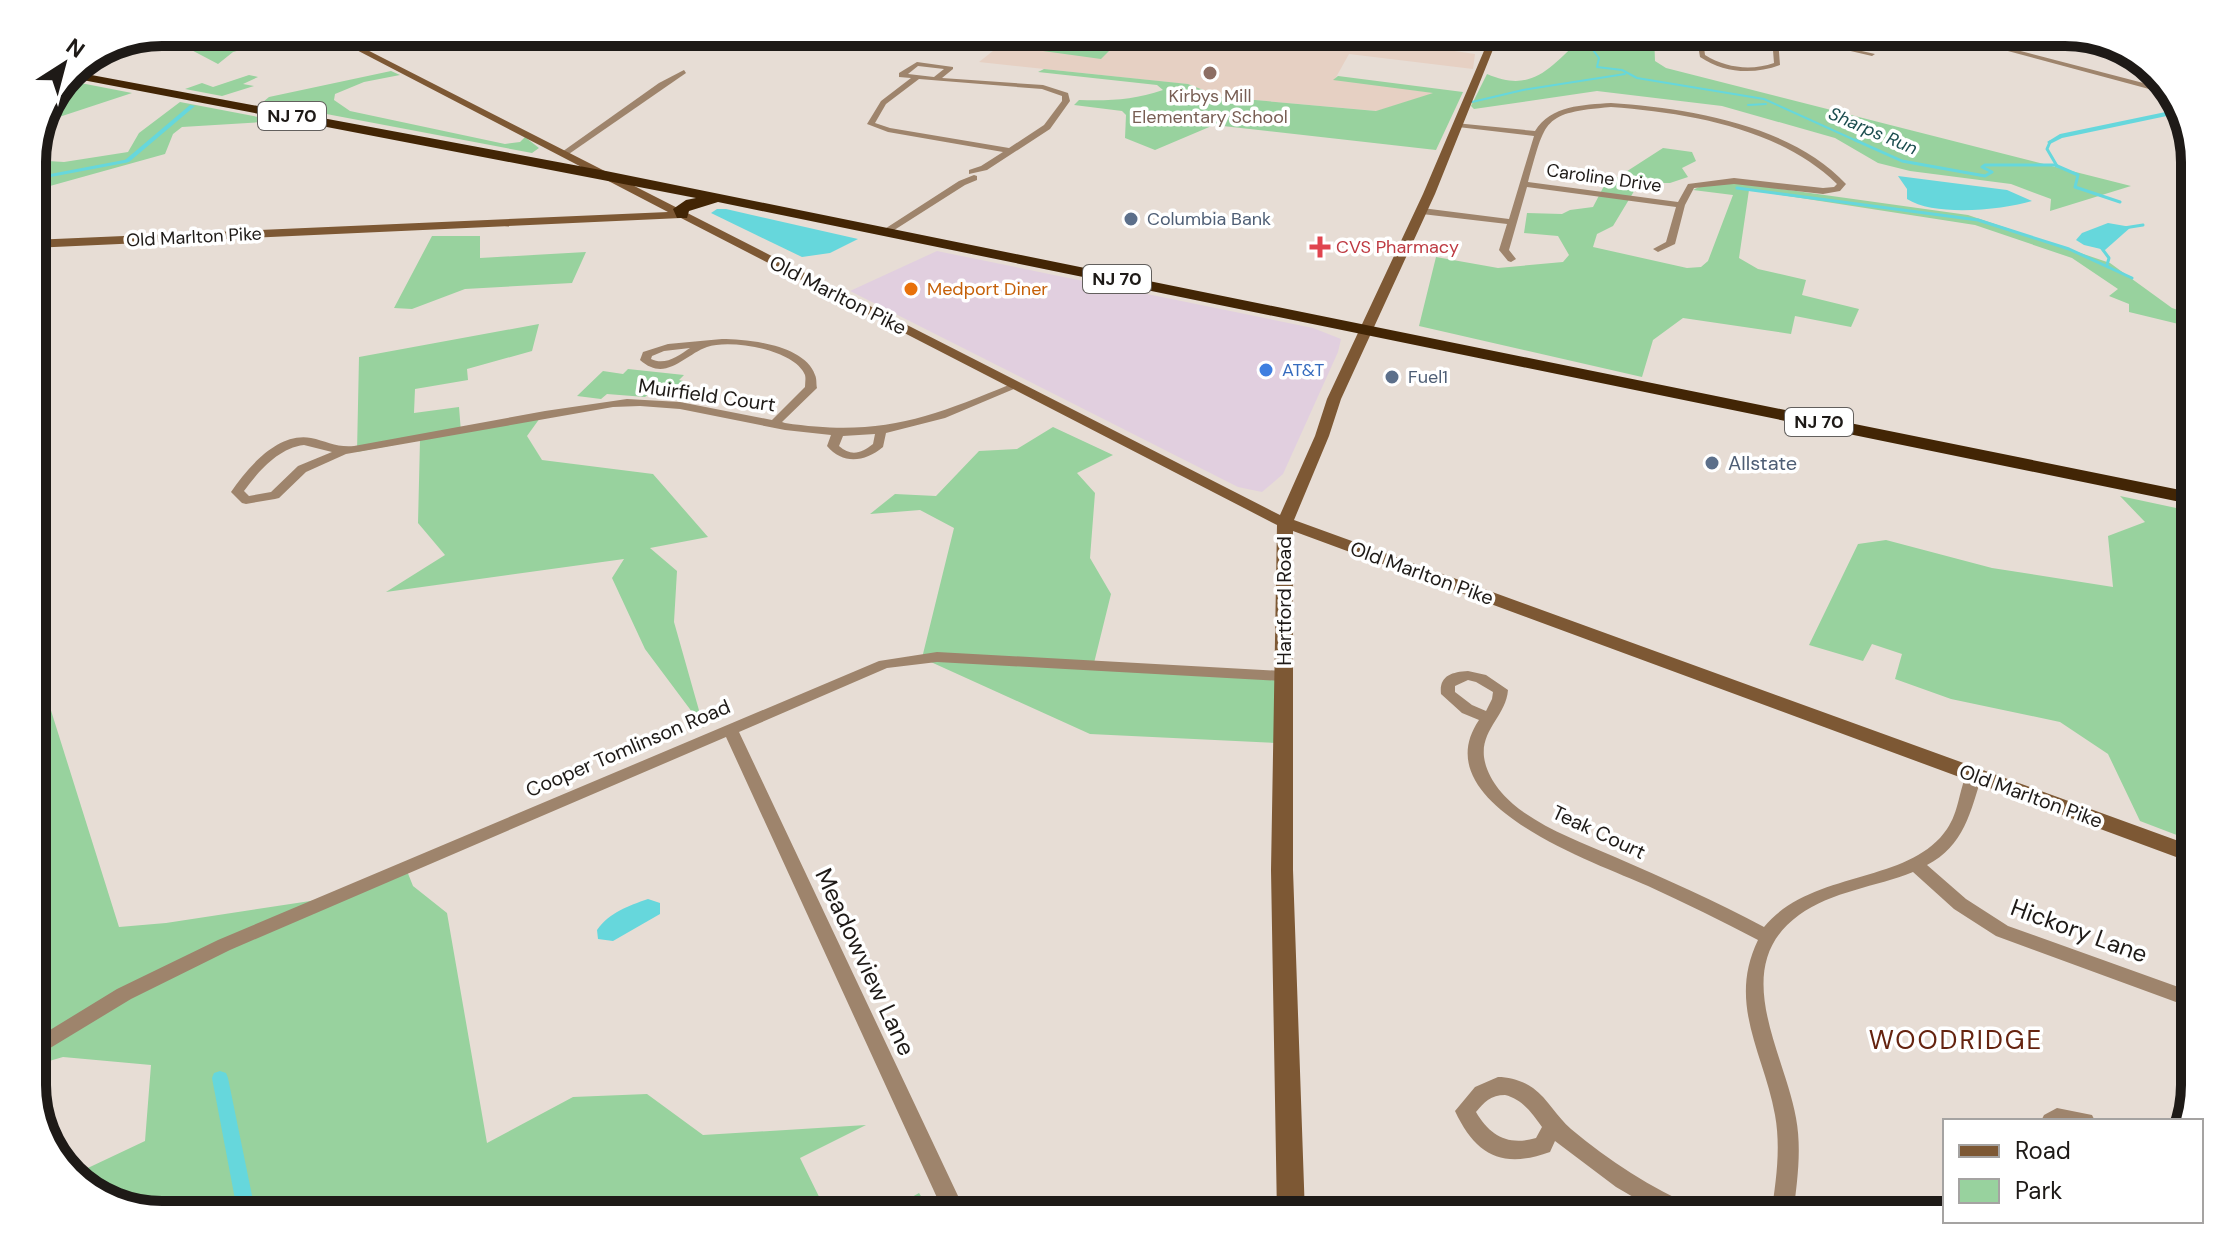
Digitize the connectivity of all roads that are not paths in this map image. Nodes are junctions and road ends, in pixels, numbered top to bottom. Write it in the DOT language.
graph roads {
  1 [pos="359,46"];
  2 [pos="1490,46"];
  3 [pos="1701,46"];
  4 [pos="1776,46"];
  5 [pos="1839,46"];
  6 [pos="1993,46"];
  7 [pos="1872,54"];
  8 [pos="684,72"];
  9 [pos="919,77"];
  10 [pos="935,79"];
  11 [pos="104,81"];
  12 [pos="2155,89"];
  13 [pos="1458,125"];
  14 [pos="1538,134"];
  15 [pos="558,151"];
  16 [pos="1010,151"];
  17 [pos="516,158"];
  18 [pos="606,175"];
  19 [pos="1523,184"];
  20 [pos="726,199"];
  21 [pos="1681,205"];
  22 [pos="667,206"];
  23 [pos="1422,211"];
  24 [pos="682,215"];
  25 [pos="644,217"];
  26 [pos="1512,222"];
  27 [pos="703,225"];
  28 [pos="885,232"];
  29 [pos="46,243"];
  30 [pos="1658,249"];
  31 [pos="1511,259"];
  32 [pos="1368,330"];
  33 [pos="706,343"];
  34 [pos="1015,386"];
  35 [pos="776,422"];
  36 [pos="881,430"];
  37 [pos="838,433"];
  38 [pos="342,452"];
  39 [pos="2181,496"];
  40 [pos="1285,522"];
  41 [pos="1283,676"];
  42 [pos="1487,717"];
  43 [pos="730,729"];
  44 [pos="1974,775"];
  45 [pos="2181,851"];
  46 [pos="1915,864"];
  47 [pos="1767,937"];
  48 [pos="2181,996"];
  49 [pos="46,1042"];
  50 [pos="1552,1127"];
  51 [pos="949,1201"];
  52 [pos="1291,1201"];
  53 [pos="1663,1201"];
  54 [pos="1784,1201"];
  1 -- 15 [label="street, Old Marlton Pike"];
  2 -- 13 [label="street, Hartford Road"];
  3 -- 4 [label="street"];
  5 -- 7 [label="street"];
  6 -- 12 [label="street"];
  8 -- 15 [label="street"];
  9 -- 10 [label="street"];
  9 -- 10 [label="street"];
  9 -- 16 [label="street"];
  10 -- 16 [label="street"];
  11 -- 17 [label="highway, NJ 70"];
  13 -- 14 [label="street"];
  13 -- 23 [label="street, Hartford Road"];
  14 -- 19 [label="street"];
  14 -- 21 [label="street"];
  15 -- 17 [label="highway"];
  15 -- 18 [label="street, Old Marlton Pike"];
  16 -- 28 [label="street"];
  17 -- 18 [label="highway, NJ 70"];
  18 -- 20 [label="highway, NJ 70"];
  18 -- 22 [label="street, Old Marlton Pike"];
  19 -- 21 [label="street, Caroline Drive"];
  19 -- 26 [label="street"];
  20 -- 24 [label="highway"];
  20 -- 28 [label="highway, NJ 70"];
  21 -- 30 [label="street"];
  22 -- 24 [label="street, Old Marlton Pike"];
  22 -- 25 [label="street"];
  23 -- 26 [label="street"];
  23 -- 32 [label="street, Hartford Road"];
  24 -- 25 [label="street"];
  24 -- 27 [label="street, Old Marlton Pike"];
  25 -- 27 [label="street"];
  25 -- 29 [label="street, Old Marlton Pike"];
  26 -- 31 [label="street"];
  27 -- 34 [label="street, Old Marlton Pike"];
  28 -- 32 [label="highway, NJ 70"];
  32 -- 39 [label="highway, NJ 70"];
  32 -- 40 [label="street, Hartford Road"];
  33 -- 33 [label="street"];
  33 -- 35 [label="street"];
  34 -- 36 [label="street, Muirfield Court"];
  34 -- 40 [label="street, Old Marlton Pike"];
  35 -- 37 [label="street, Muirfield Court"];
  35 -- 38 [label="street, Muirfield Court"];
  36 -- 37 [label="street, Muirfield Court"];
  36 -- 37 [label="street"];
  38 -- 38 [label="street, Muirfield Court"];
  40 -- 41 [label="street, Hartford Road"];
  40 -- 44 [label="street, Old Marlton Pike"];
  41 -- 43 [label="street, Cooper Tomlinson Road"];
  41 -- 52 [label="street, Hartford Road"];
  42 -- 47 [label="street, Teak Court"];
  43 -- 49 [label="street, Cooper Tomlinson Road"];
  43 -- 51 [label="street, Meadowview Lane"];
  44 -- 45 [label="street, Old Marlton Pike"];
  44 -- 46 [label="street"];
  46 -- 47 [label="street"];
  46 -- 48 [label="street, Hickory Lane"];
  47 -- 54 [label="street"];
  50 -- 53 [label="street"];
}
